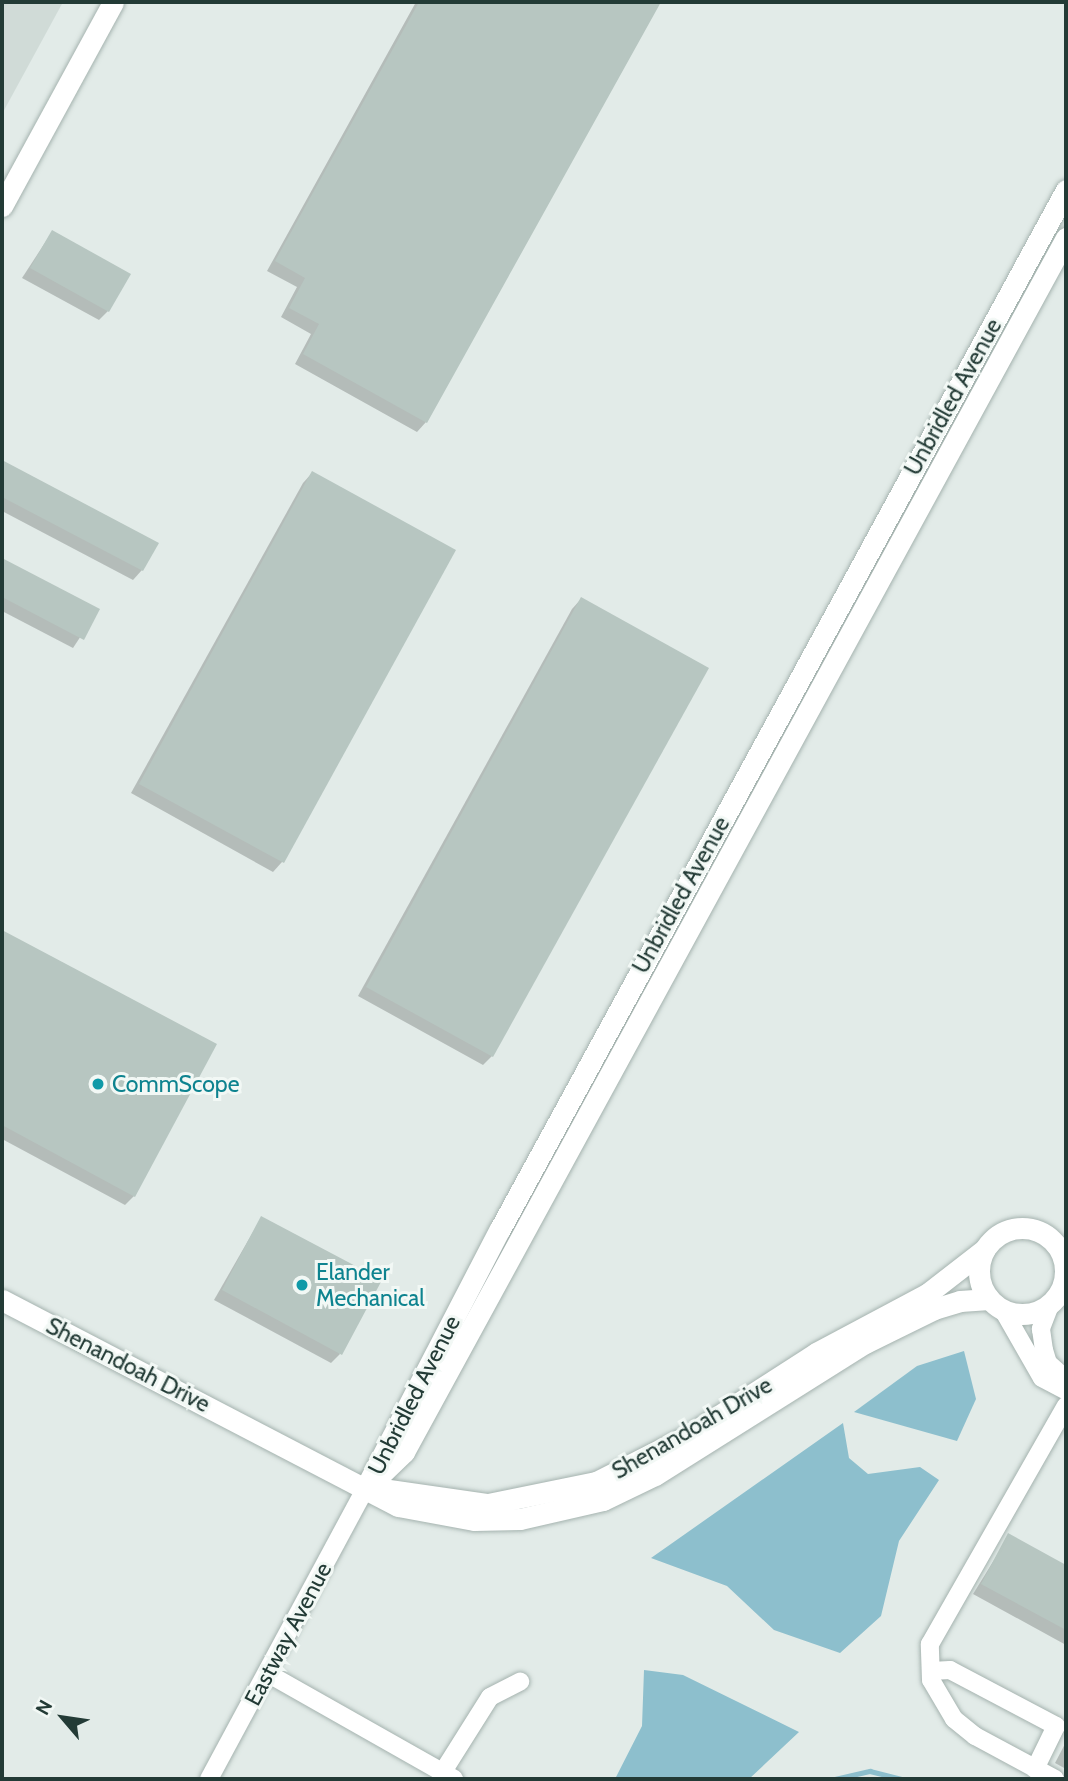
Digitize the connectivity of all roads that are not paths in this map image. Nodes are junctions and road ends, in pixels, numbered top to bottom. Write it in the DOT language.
graph roads {
  1 [pos="113,2"];
  2 [pos="1066,190"];
  3 [pos="2,206"];
  4 [pos="1066,238"];
  5 [pos="985,1249"];
  6 [pos="1064,1251"];
  7 [pos="1059,1295"];
  8 [pos="2,1300"];
  9 [pos="996,1305"];
  10 [pos="1066,1379"];
  11 [pos="1066,1391"];
  12 [pos="1066,1406"];
  13 [pos="366,1487"];
  14 [pos="931,1671"];
  15 [pos="267,1673"];
  16 [pos="520,1682"];
  17 [pos="1035,1769"];
  18 [pos="449,1775"];
  19 [pos="209,1779"];
  20 [pos="1055,1779"];
  1 -- 3 [label="street"];
  2 -- 13 [label="street, Unbridled Avenue"];
  4 -- 13 [label="street, Unbridled Avenue"];
  5 -- 6 [label="street"];
  5 -- 9 [label="street"];
  5 -- 13 [label="street, Shenandoah Drive"];
  6 -- 7 [label="street"];
  7 -- 9 [label="street"];
  7 -- 10 [label="street"];
  8 -- 13 [label="street, Shenandoah Drive"];
  9 -- 11 [label="street"];
  9 -- 13 [label="street, Shenandoah Drive"];
  12 -- 14 [label="street"];
  13 -- 15 [label="street, Eastway Avenue"];
  14 -- 17 [label="street"];
  14 -- 17 [label="street"];
  15 -- 18 [label="street"];
  15 -- 19 [label="street, Eastway Avenue"];
  16 -- 18 [label="street"];
  17 -- 20 [label="street"];
}
